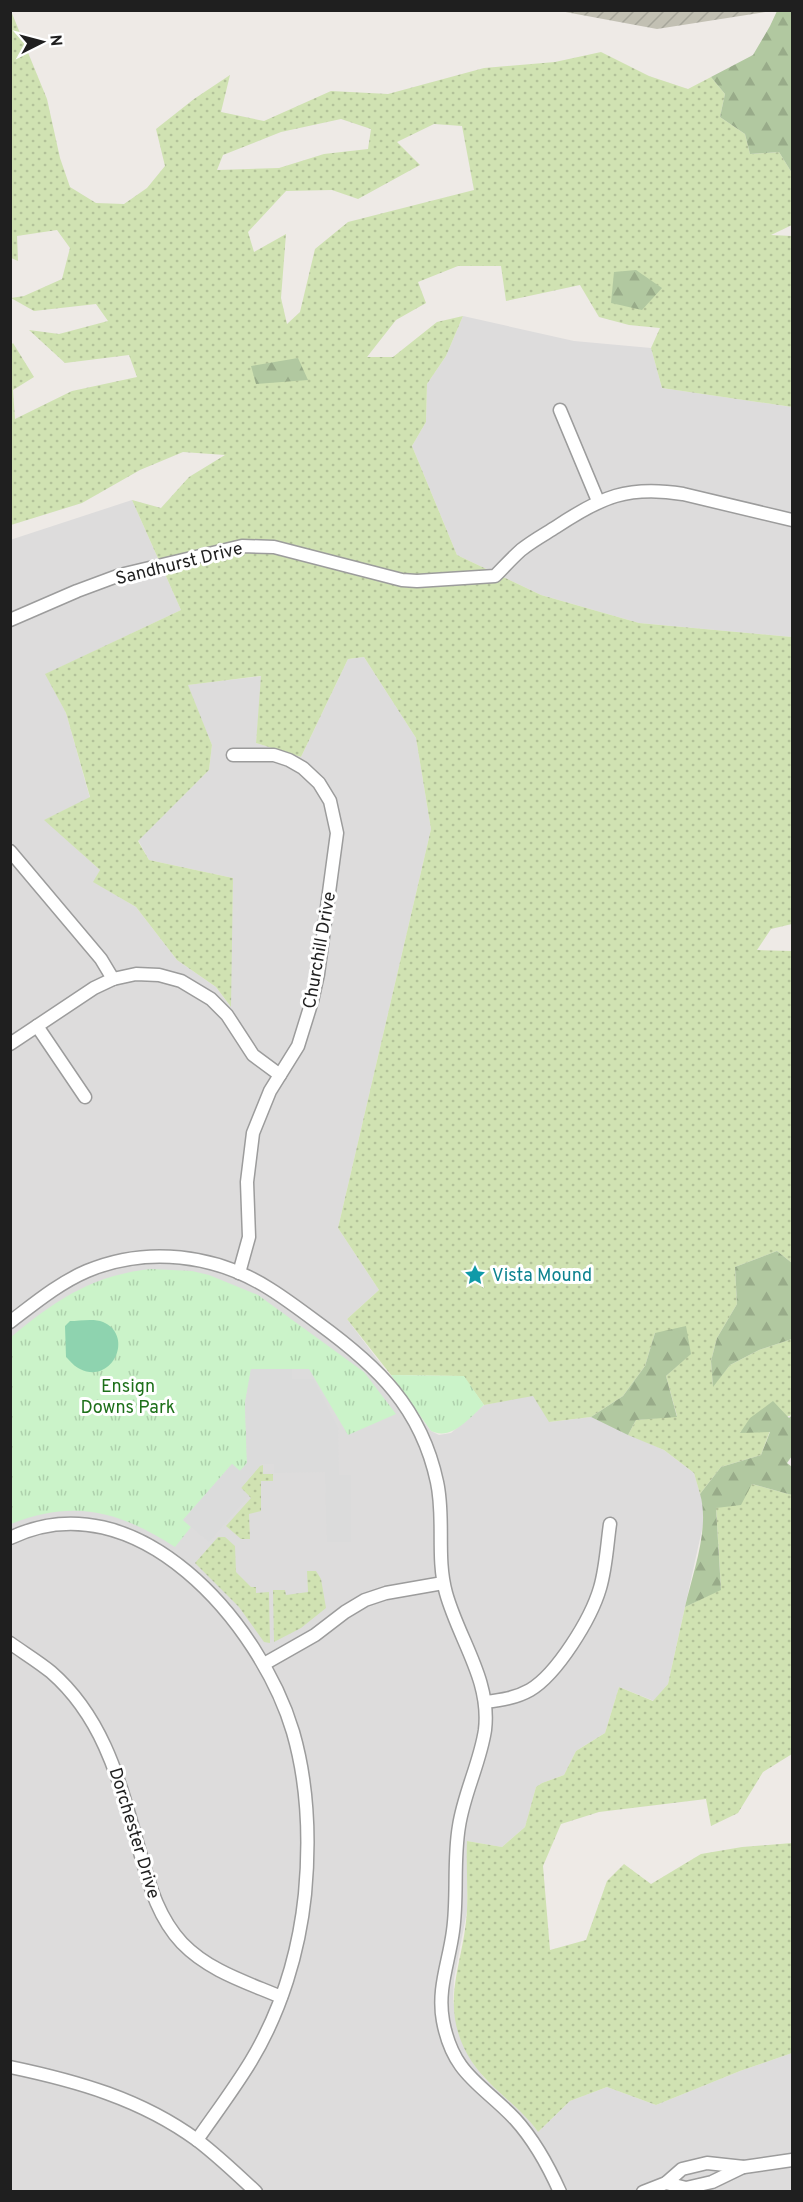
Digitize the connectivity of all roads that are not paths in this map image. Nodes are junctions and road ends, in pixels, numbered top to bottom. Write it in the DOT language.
graph roads {
  1 [pos="560,410"];
  2 [pos="598,501"];
  3 [pos="792,520"];
  4 [pos="10,621"];
  5 [pos="233,755"];
  6 [pos="10,851"];
  7 [pos="113,979"];
  8 [pos="37,1026"];
  9 [pos="10,1044"];
  10 [pos="280,1075"];
  11 [pos="85,1097"];
  12 [pos="239,1273"];
  13 [pos="10,1322"];
  14 [pos="610,1524"];
  15 [pos="10,1538"];
  16 [pos="443,1583"];
  17 [pos="10,1643"];
  18 [pos="264,1664"];
  19 [pos="485,1702"];
  20 [pos="281,1997"];
  21 [pos="10,2067"];
  22 [pos="196,2140"];
  23 [pos="792,2160"];
  24 [pos="744,2167"];
  25 [pos="666,2183"];
  26 [pos="256,2192"];
  27 [pos="560,2192"];
  28 [pos="643,2192"];
  1 -- 2 [label="street"];
  2 -- 3 [label="street"];
  2 -- 4 [label="street, Sandhurst Drive"];
  5 -- 10 [label="street, Churchill Drive"];
  6 -- 7 [label="street"];
  7 -- 8 [label="street"];
  7 -- 10 [label="street"];
  8 -- 9 [label="street"];
  8 -- 11 [label="street"];
  10 -- 12 [label="street, Churchill Drive"];
  12 -- 13 [label="street"];
  12 -- 16 [label="street"];
  14 -- 19 [label="street"];
  15 -- 18 [label="street"];
  16 -- 18 [label="street"];
  16 -- 19 [label="street"];
  17 -- 20 [label="street, Dorchester Drive"];
  18 -- 20 [label="street"];
  19 -- 27 [label="street"];
  20 -- 22 [label="street"];
  21 -- 22 [label="street"];
  22 -- 26 [label="street"];
  23 -- 24 [label="street"];
  24 -- 25 [label="street"];
  24 -- 25 [label="street"];
  25 -- 28 [label="street"];
}
